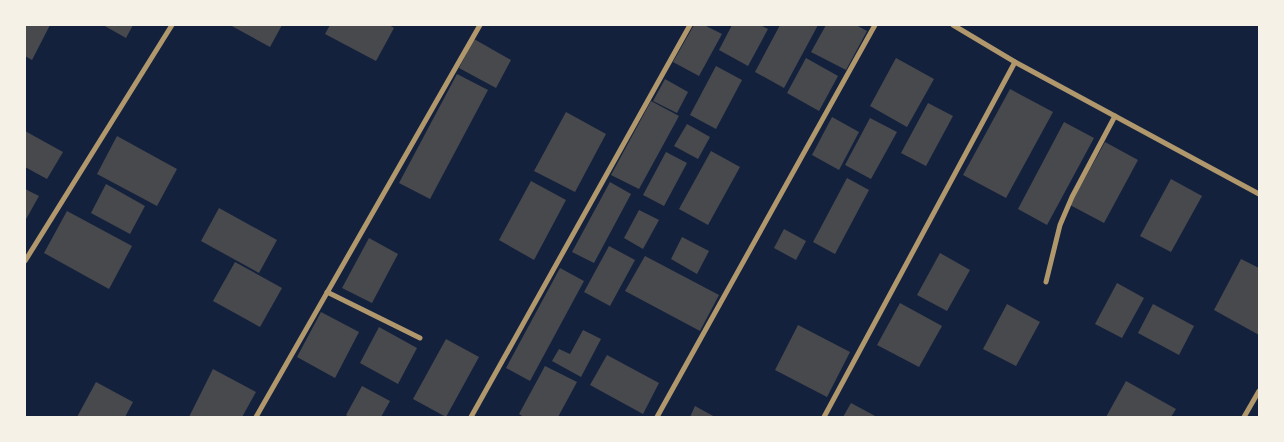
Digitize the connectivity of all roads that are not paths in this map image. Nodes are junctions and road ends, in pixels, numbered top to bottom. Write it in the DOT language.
graph roads {
  1 [pos="172,25"];
  2 [pos="480,25"];
  3 [pos="690,25"];
  4 [pos="875,25"];
  5 [pos="953,25"];
  6 [pos="1015,62"];
  7 [pos="1114,116"];
  8 [pos="1259,194"];
  9 [pos="25,261"];
  10 [pos="1046,282"];
  11 [pos="327,292"];
  12 [pos="420,338"];
  13 [pos="1259,391"];
  14 [pos="256,417"];
  15 [pos="471,417"];
  16 [pos="657,417"];
  17 [pos="824,417"];
  18 [pos="1244,417"];
  1 -- 9 [label="street"];
  2 -- 11 [label="street"];
  3 -- 15 [label="street"];
  4 -- 16 [label="street"];
  5 -- 6 [label="street"];
  6 -- 7 [label="street"];
  6 -- 17 [label="street"];
  7 -- 8 [label="street"];
  7 -- 10 [label="street"];
  11 -- 12 [label="street"];
  11 -- 14 [label="street"];
  13 -- 18 [label="street"];
}
